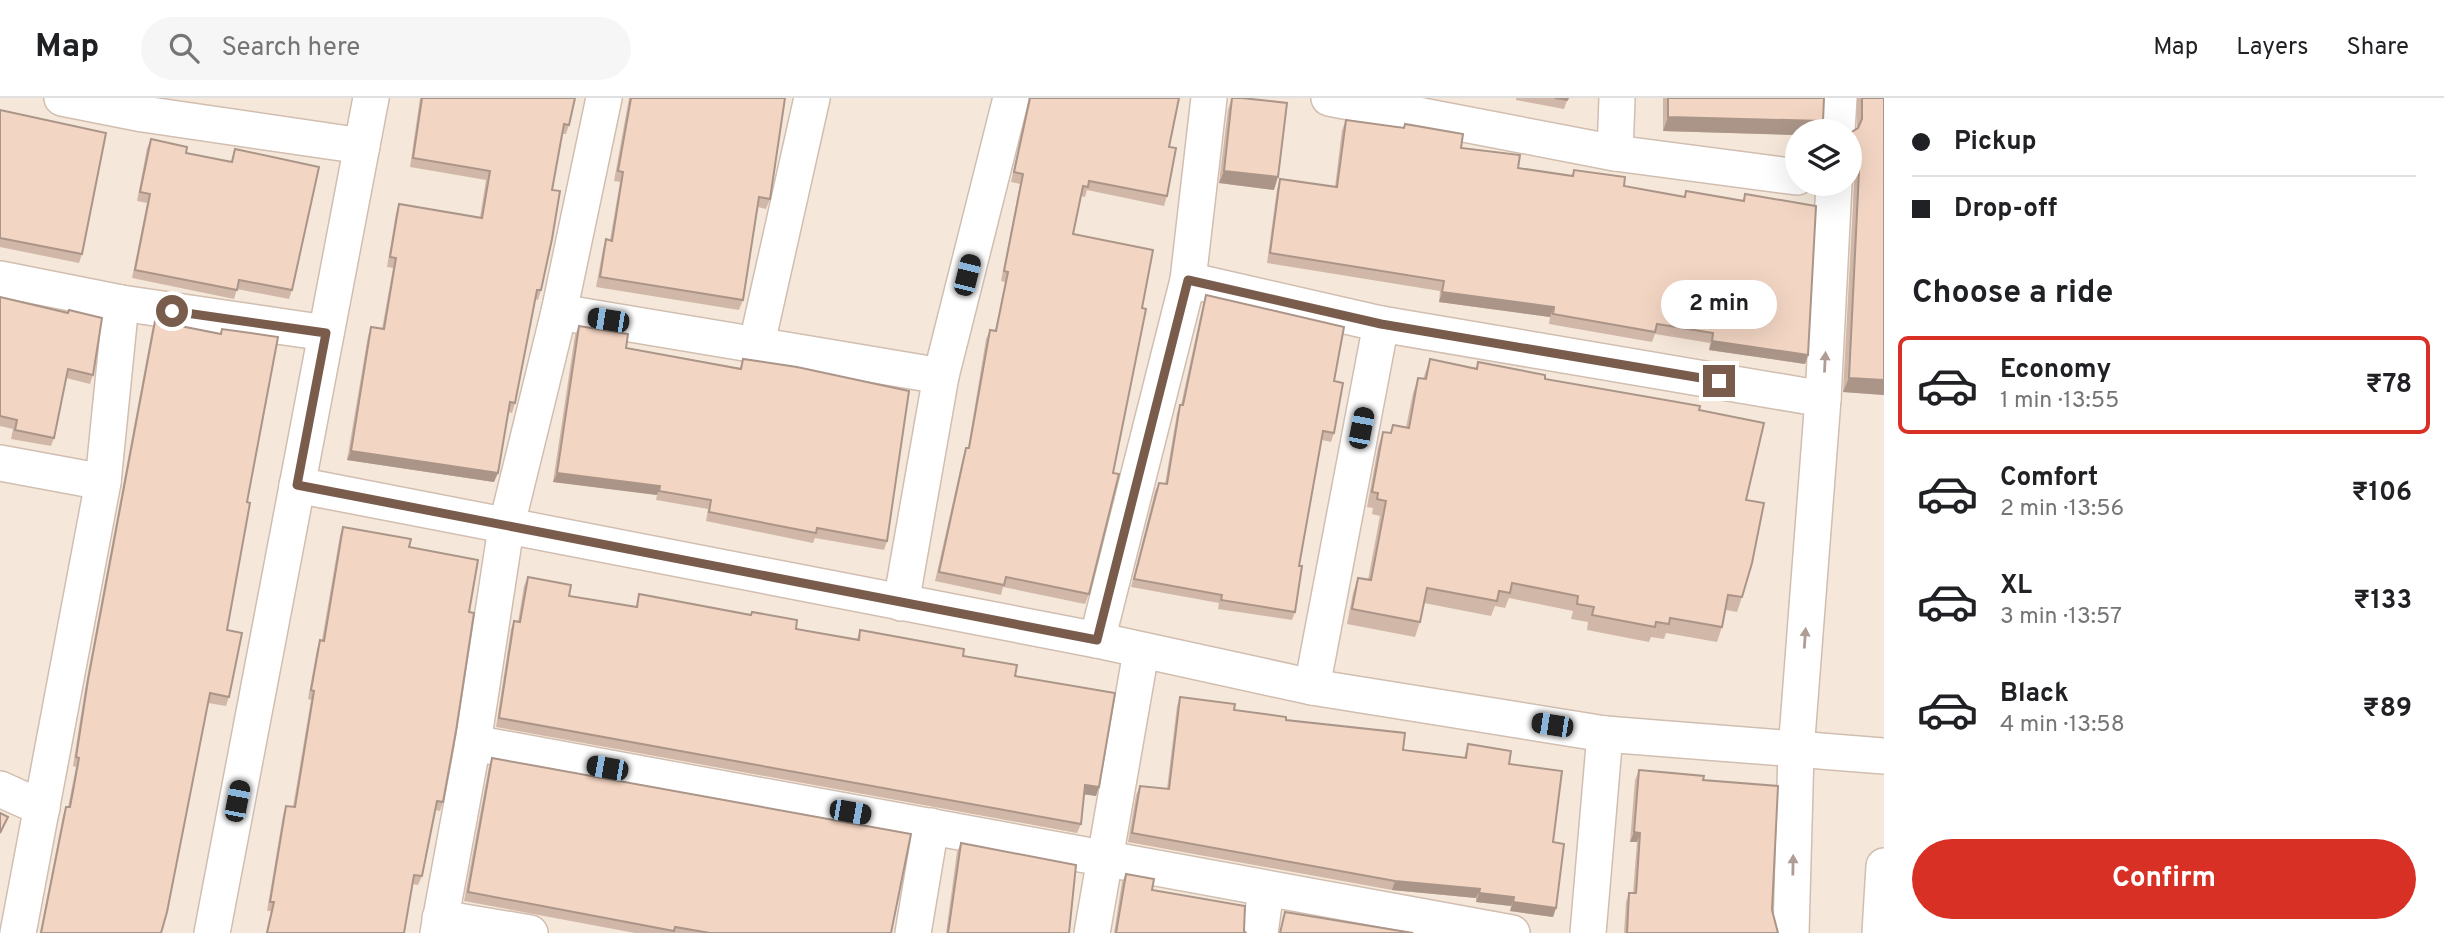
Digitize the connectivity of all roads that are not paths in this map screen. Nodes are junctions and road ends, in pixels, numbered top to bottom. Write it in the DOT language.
graph roads {
  1 [pos="62,98"];
  2 [pos="371,98"];
  3 [pos="604,98"];
  4 [pos="812,98"];
  5 [pos="1012,98"];
  6 [pos="1209,98"];
  7 [pos="1329,98"];
  8 [pos="1617,98"];
  9 [pos="1839,98"];
  10 [pos="144,106"];
  11 [pos="1838,119"];
  12 [pos="362,146"];
  13 [pos="1615,153"];
  14 [pos="1785,175"];
  15 [pos="1833,196"];
  16 [pos="0,279"];
  17 [pos="1188,280"];
  18 [pos="121,303"];
  19 [pos="559,312"];
  20 [pos="1381,324"];
  21 [pos="326,333"];
  22 [pos="757,343"];
  23 [pos="941,376"];
  24 [pos="1823,399"];
  25 [pos="0,463"];
  26 [pos="103,482"];
  27 [pos="297,485"];
  28 [pos="506,528"];
  29 [pos="901,603"];
  30 [pos="1097,640"];
  31 [pos="1141,652"];
  32 [pos="1312,687"];
  33 [pos="1605,734"];
  34 [pos="472,743"];
  35 [pos="1796,751"];
  36 [pos="1884,756"];
  37 [pos="0,789"];
  38 [pos="42,808"];
  39 [pos="931,826"];
  40 [pos="1104,860"];
  41 [pos="1884,866"];
  42 [pos="1266,890"];
  43 [pos="439,925"];
  44 [pos="18,933"];
  45 [pos="212,933"];
  46 [pos="530,933"];
  47 [pos="913,933"];
  48 [pos="1092,933"];
  49 [pos="1260,933"];
  50 [pos="1512,933"];
  51 [pos="1588,933"];
  52 [pos="1791,933"];
  53 [pos="1880,933"];
  1 -- 10 [label="street"];
  2 -- 12 [label="street"];
  3 -- 19 [label="street"];
  4 -- 22 [label="street"];
  5 -- 23 [label="street"];
  6 -- 17 [label="street"];
  7 -- 13 [label="street"];
  8 -- 13 [label="street"];
  9 -- 11 [label="street"];
  10 -- 12 [label="street"];
  12 -- 21 [label="street"];
  13 -- 14 [label="street"];
  24 -- 15 [label="street, one-way"];
  16 -- 18 [label="street"];
  17 -- 20 [label="street"];
  17 -- 30 [label="street"];
  18 -- 21 [label="street"];
  18 -- 26 [label="street"];
  19 -- 22 [label="street"];
  19 -- 28 [label="street"];
  20 -- 24 [label="street"];
  20 -- 32 [label="street"];
  21 -- 27 [label="street"];
  22 -- 23 [label="street"];
  23 -- 29 [label="street"];
  35 -- 24 [label="street, one-way"];
  25 -- 26 [label="street"];
  26 -- 38 [label="street"];
  27 -- 28 [label="street"];
  27 -- 45 [label="street"];
  28 -- 29 [label="street"];
  28 -- 34 [label="street"];
  29 -- 30 [label="street"];
  30 -- 31 [label="street"];
  31 -- 32 [label="street"];
  31 -- 40 [label="street"];
  32 -- 33 [label="street"];
  33 -- 35 [label="street"];
  33 -- 51 [label="street"];
  34 -- 39 [label="street"];
  34 -- 43 [label="street"];
  35 -- 36 [label="street"];
  52 -- 35 [label="street, one-way"];
  37 -- 38 [label="street"];
  38 -- 44 [label="street"];
  39 -- 40 [label="street"];
  39 -- 47 [label="street"];
  40 -- 42 [label="street"];
  40 -- 48 [label="street"];
  41 -- 53 [label="street"];
  42 -- 49 [label="street"];
  42 -- 50 [label="street"];
  43 -- 46 [label="street"];
}
